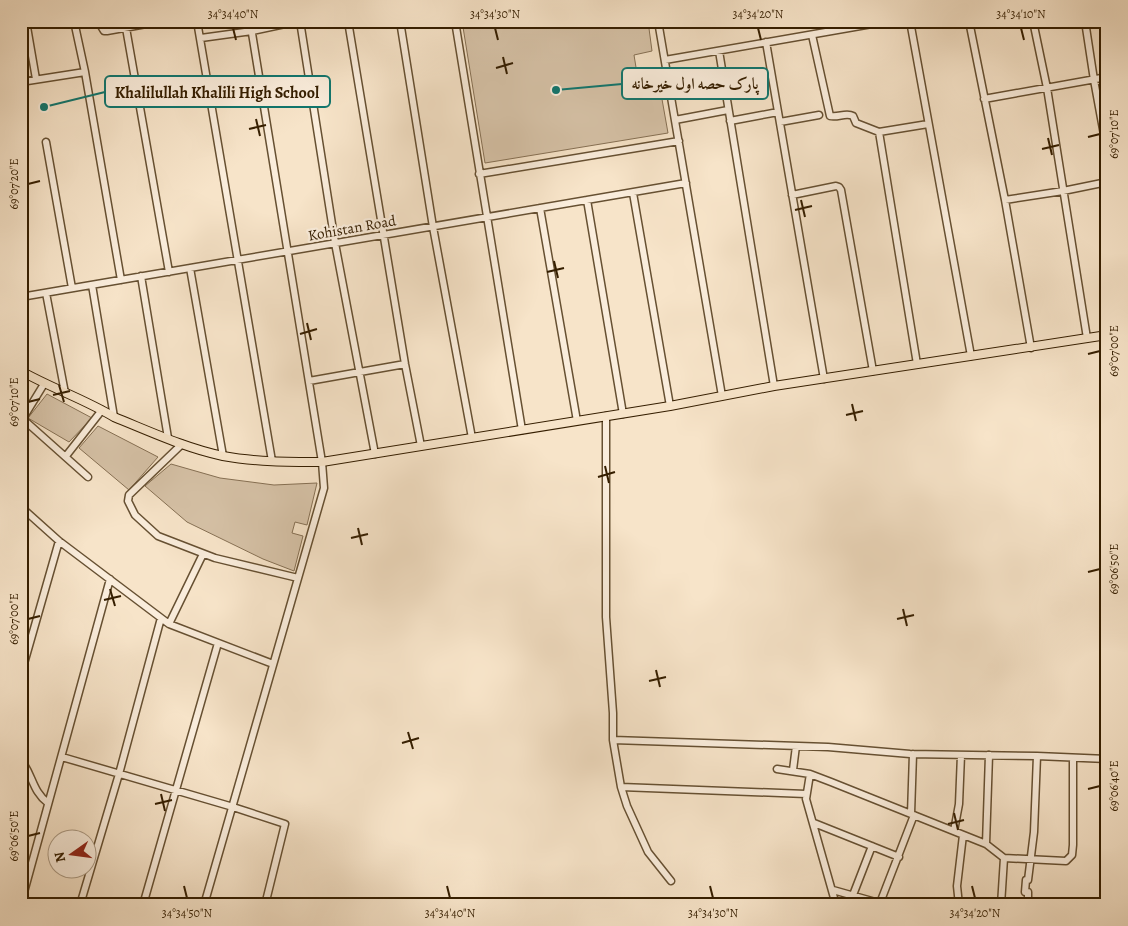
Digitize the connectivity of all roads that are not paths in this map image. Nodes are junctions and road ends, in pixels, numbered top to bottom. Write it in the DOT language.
graph roads {
  1 [pos="26,21"];
  2 [pos="74,21"];
  3 [pos="98,21"];
  4 [pos="163,21"];
  5 [pos="197,21"];
  6 [pos="250,21"];
  7 [pos="299,21"];
  8 [pos="348,21"];
  9 [pos="400,21"];
  10 [pos="455,21"];
  11 [pos="658,21"];
  12 [pos="890,21"];
  13 [pos="910,21"];
  14 [pos="969,21"];
  15 [pos="1033,21"];
  16 [pos="1085,21"];
  17 [pos="147,23"];
  18 [pos="863,24"];
  19 [pos="126,28"];
  20 [pos="252,31"];
  21 [pos="812,35"];
  22 [pos="201,38"];
  23 [pos="766,42"];
  24 [pos="718,50"];
  25 [pos="665,60"];
  26 [pos="85,72"];
  27 [pos="1107,77"];
  28 [pos="36,79"];
  29 [pos="1094,80"];
  30 [pos="21,82"];
  31 [pos="1047,88"];
  32 [pos="984,99"];
  33 [pos="728,110"];
  34 [pos="778,112"];
  35 [pos="819,115"];
  36 [pos="675,120"];
  37 [pos="730,121"];
  38 [pos="780,122"];
  39 [pos="928,124"];
  40 [pos="878,132"];
  41 [pos="679,141"];
  42 [pos="46,142"];
  43 [pos="1107,152"];
  44 [pos="479,174"];
  45 [pos="1107,182"];
  46 [pos="686,184"];
  47 [pos="1063,191"];
  48 [pos="633,193"];
  49 [pos="792,195"];
  50 [pos="587,200"];
  51 [pos="1005,200"];
  52 [pos="540,208"];
  53 [pos="487,218"];
  54 [pos="433,227"];
  55 [pos="384,235"];
  56 [pos="335,243"];
  57 [pos="287,252"];
  58 [pos="238,260"];
  59 [pos="190,268"];
  60 [pos="169,272"];
  61 [pos="141,276"];
  62 [pos="121,280"];
  63 [pos="21,285"];
  64 [pos="92,285"];
  65 [pos="72,288"];
  66 [pos="46,292"];
  67 [pos="22,296"];
  68 [pos="1107,335"];
  69 [pos="1087,338"];
  70 [pos="1032,348"];
  71 [pos="971,356"];
  72 [pos="405,364"];
  73 [pos="917,364"];
  74 [pos="21,371"];
  75 [pos="358,371"];
  76 [pos="873,371"];
  77 [pos="824,379"];
  78 [pos="309,381"];
  79 [pos="44,384"];
  80 [pos="774,386"];
  81 [pos="65,393"];
  82 [pos="722,396"];
  83 [pos="670,406"];
  84 [pos="102,410"];
  85 [pos="623,414"];
  86 [pos="606,416"];
  87 [pos="114,417"];
  88 [pos="577,421"];
  89 [pos="522,430"];
  90 [pos="168,438"];
  91 [pos="472,438"];
  92 [pos="182,444"];
  93 [pos="421,446"];
  94 [pos="374,454"];
  95 [pos="66,456"];
  96 [pos="223,456"];
  97 [pos="272,461"];
  98 [pos="322,462"];
  99 [pos="88,477"];
  100 [pos="21,507"];
  101 [pos="59,541"];
  102 [pos="204,554"];
  103 [pos="298,578"];
  104 [pos="110,579"];
  105 [pos="161,618"];
  106 [pos="169,624"];
  107 [pos="218,644"];
  108 [pos="273,664"];
  109 [pos="21,674"];
  110 [pos="613,740"];
  111 [pos="796,746"];
  112 [pos="913,754"];
  113 [pos="961,755"];
  114 [pos="989,755"];
  115 [pos="1038,756"];
  116 [pos="62,757"];
  117 [pos="1073,758"];
  118 [pos="1107,759"];
  119 [pos="22,762"];
  120 [pos="777,769"];
  121 [pos="793,770"];
  122 [pos="119,774"];
  123 [pos="810,774"];
  124 [pos="621,787"];
  125 [pos="176,791"];
  126 [pos="806,794"];
  127 [pos="48,803"];
  128 [pos="233,807"];
  129 [pos="912,815"];
  130 [pos="814,823"];
  131 [pos="954,831"];
  132 [pos="963,835"];
  133 [pos="986,844"];
  134 [pos="872,846"];
  135 [pos="899,857"];
  136 [pos="1004,858"];
  137 [pos="1030,858"];
  138 [pos="671,881"];
  139 [pos="833,890"];
  140 [pos="854,895"];
  141 [pos="1107,896"];
  142 [pos="21,902"];
  143 [pos="883,904"];
  144 [pos="80,905"];
  145 [pos="143,905"];
  146 [pos="204,905"];
  147 [pos="266,905"];
  148 [pos="836,905"];
  149 [pos="959,905"];
  150 [pos="1001,905"];
  151 [pos="1028,905"];
  152 [pos="1102,905"];
  1 -- 28 [label="street"];
  2 -- 26 [label="street"];
  3 -- 19 [label="street"];
  4 -- 17 [label="street"];
  5 -- 22 [label="street"];
  6 -- 20 [label="street"];
  7 -- 20 [label="street"];
  7 -- 56 [label="street"];
  8 -- 55 [label="street"];
  9 -- 54 [label="street"];
  10 -- 44 [label="street"];
  11 -- 25 [label="street"];
  12 -- 18 [label="street"];
  13 -- 39 [label="street"];
  14 -- 32 [label="street"];
  15 -- 31 [label="street"];
  16 -- 29 [label="street"];
  17 -- 19 [label="street"];
  18 -- 21 [label="street"];
  19 -- 60 [label="street"];
  20 -- 22 [label="street"];
  20 -- 57 [label="street"];
  21 -- 23 [label="street"];
  21 -- 40 [label="street"];
  22 -- 58 [label="street"];
  23 -- 24 [label="street"];
  23 -- 34 [label="street"];
  24 -- 25 [label="street"];
  24 -- 33 [label="street"];
  25 -- 36 [label="street"];
  26 -- 28 [label="street"];
  26 -- 62 [label="street"];
  27 -- 29 [label="street"];
  28 -- 30 [label="street"];
  29 -- 31 [label="street"];
  29 -- 43 [label="street"];
  31 -- 32 [label="street"];
  31 -- 47 [label="street"];
  32 -- 51 [label="street"];
  33 -- 36 [label="street"];
  33 -- 37 [label="street"];
  34 -- 37 [label="street"];
  34 -- 38 [label="street"];
  35 -- 38 [label="street"];
  36 -- 41 [label="street"];
  37 -- 80 [label="street"];
  38 -- 49 [label="street"];
  39 -- 40 [label="street"];
  39 -- 71 [label="street"];
  40 -- 73 [label="street"];
  41 -- 44 [label="street"];
  41 -- 46 [label="street"];
  42 -- 65 [label="street"];
  44 -- 53 [label="street"];
  45 -- 47 [label="street"];
  46 -- 48 [label="street, Kohistan Road"];
  46 -- 82 [label="street"];
  47 -- 51 [label="street"];
  47 -- 69 [label="street"];
  48 -- 50 [label="street, Kohistan Road"];
  48 -- 83 [label="street"];
  49 -- 76 [label="street"];
  49 -- 77 [label="street"];
  50 -- 52 [label="street, Kohistan Road"];
  50 -- 85 [label="street"];
  51 -- 70 [label="street"];
  52 -- 53 [label="street, Kohistan Road"];
  52 -- 88 [label="street"];
  53 -- 54 [label="street, Kohistan Road"];
  53 -- 89 [label="street"];
  54 -- 55 [label="street, Kohistan Road"];
  54 -- 91 [label="street"];
  55 -- 56 [label="street, Kohistan Road"];
  55 -- 72 [label="street"];
  56 -- 57 [label="street, Kohistan Road"];
  56 -- 75 [label="street"];
  57 -- 58 [label="street, Kohistan Road"];
  57 -- 78 [label="street"];
  58 -- 59 [label="street, Kohistan Road"];
  58 -- 97 [label="street"];
  59 -- 60 [label="street, Kohistan Road"];
  59 -- 96 [label="street"];
  60 -- 61 [label="street, Kohistan Road"];
  61 -- 62 [label="street, Kohistan Road"];
  61 -- 90 [label="street"];
  62 -- 64 [label="street, Kohistan Road"];
  63 -- 67 [label="street"];
  64 -- 65 [label="street, Kohistan Road"];
  64 -- 87 [label="street"];
  65 -- 66 [label="street, Kohistan Road"];
  66 -- 67 [label="street, Kohistan Road"];
  66 -- 81 [label="street"];
  68 -- 69 [label="main road"];
  69 -- 70 [label="main road"];
  70 -- 71 [label="main road"];
  71 -- 73 [label="main road"];
  72 -- 75 [label="street"];
  72 -- 93 [label="street"];
  73 -- 76 [label="main road"];
  74 -- 79 [label="main road"];
  75 -- 78 [label="street"];
  75 -- 94 [label="street"];
  76 -- 77 [label="main road"];
  77 -- 80 [label="main road"];
  78 -- 98 [label="street"];
  79 -- 81 [label="main road"];
  79 -- 95 [label="street"];
  80 -- 82 [label="main road"];
  81 -- 84 [label="main road"];
  82 -- 83 [label="main road"];
  83 -- 85 [label="main road"];
  84 -- 87 [label="main road"];
  84 -- 95 [label="street"];
  85 -- 86 [label="main road"];
  86 -- 88 [label="main road"];
  86 -- 110 [label="street"];
  87 -- 90 [label="main road"];
  88 -- 89 [label="main road"];
  89 -- 91 [label="main road"];
  90 -- 92 [label="main road"];
  91 -- 93 [label="main road"];
  92 -- 96 [label="main road"];
  92 -- 102 [label="street"];
  93 -- 94 [label="main road"];
  94 -- 98 [label="main road"];
  95 -- 99 [label="street"];
  96 -- 97 [label="main road"];
  97 -- 98 [label="main road"];
  98 -- 103 [label="street"];
  100 -- 101 [label="street"];
  101 -- 104 [label="street"];
  101 -- 109 [label="street"];
  102 -- 103 [label="street"];
  102 -- 106 [label="street"];
  103 -- 108 [label="street"];
  104 -- 105 [label="street"];
  104 -- 116 [label="street"];
  105 -- 106 [label="street"];
  105 -- 122 [label="street"];
  106 -- 107 [label="street"];
  107 -- 108 [label="street"];
  107 -- 125 [label="street"];
  108 -- 128 [label="street"];
  110 -- 111 [label="street"];
  110 -- 124 [label="street"];
  111 -- 112 [label="street"];
  111 -- 121 [label="street"];
  112 -- 113 [label="street"];
  112 -- 129 [label="street"];
  113 -- 114 [label="street"];
  113 -- 131 [label="street"];
  114 -- 115 [label="street"];
  114 -- 133 [label="street"];
  115 -- 117 [label="street"];
  115 -- 137 [label="street"];
  116 -- 122 [label="street"];
  116 -- 127 [label="street"];
  117 -- 118 [label="street"];
  117 -- 137 [label="street"];
  119 -- 127 [label="street"];
  120 -- 121 [label="street"];
  121 -- 123 [label="street"];
  122 -- 125 [label="street"];
  122 -- 144 [label="street"];
  123 -- 126 [label="street"];
  123 -- 129 [label="street"];
  124 -- 126 [label="street"];
  124 -- 138 [label="street"];
  125 -- 128 [label="street"];
  125 -- 145 [label="street"];
  126 -- 130 [label="street"];
  127 -- 142 [label="street"];
  128 -- 146 [label="street"];
  128 -- 147 [label="street"];
  129 -- 131 [label="street"];
  129 -- 135 [label="street"];
  130 -- 134 [label="street"];
  130 -- 139 [label="street"];
  131 -- 132 [label="street"];
  132 -- 133 [label="street"];
  132 -- 149 [label="street"];
  133 -- 136 [label="street"];
  134 -- 135 [label="street"];
  134 -- 140 [label="street"];
  135 -- 143 [label="street"];
  136 -- 137 [label="street"];
  136 -- 150 [label="street"];
  137 -- 151 [label="street"];
  139 -- 140 [label="street"];
  139 -- 148 [label="street"];
  140 -- 143 [label="street"];
  141 -- 152 [label="street"];
}
